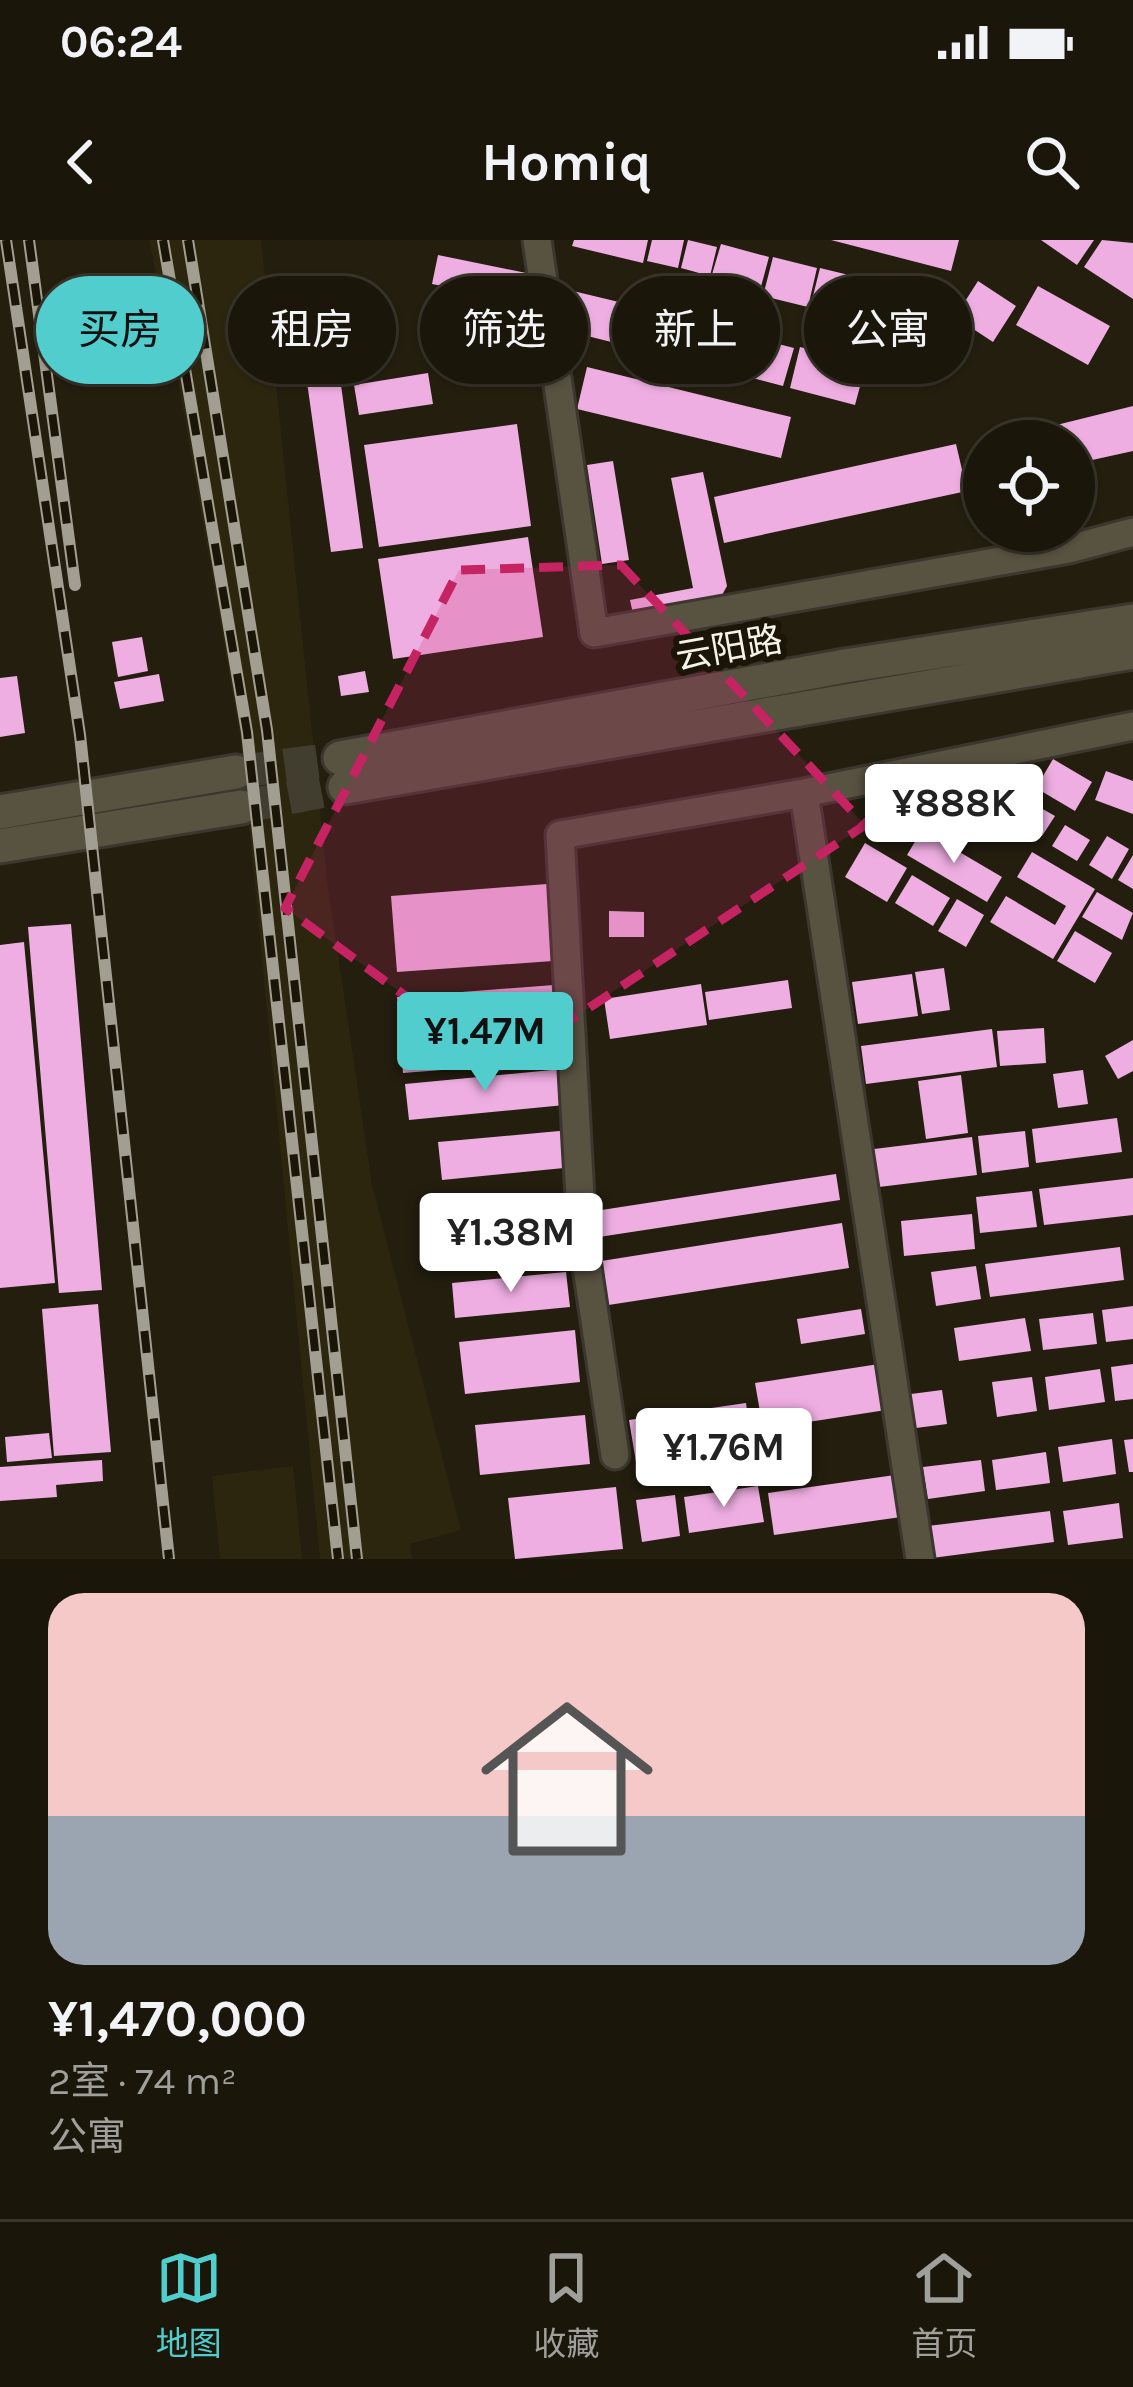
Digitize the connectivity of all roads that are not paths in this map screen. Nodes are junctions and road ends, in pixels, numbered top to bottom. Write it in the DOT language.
graph roads {
  1 [pos="537,240"];
  2 [pos="1133,532"];
  3 [pos="1133,621"];
  4 [pos="1133,652"];
  5 [pos="1133,726"];
  6 [pos="236,772"];
  7 [pos="804,793"];
  8 [pos="241,806"];
  9 [pos="0,812"];
  10 [pos="0,846"];
  11 [pos="615,1455"];
  12 [pos="920,1559"];
  1 -- 2 [label="street"];
  3 -- 4 [label="street, 云阳路"];
  5 -- 7 [label="street"];
  6 -- 9 [label="street"];
  7 -- 11 [label="street"];
  7 -- 12 [label="street"];
  8 -- 10 [label="street"];
}
